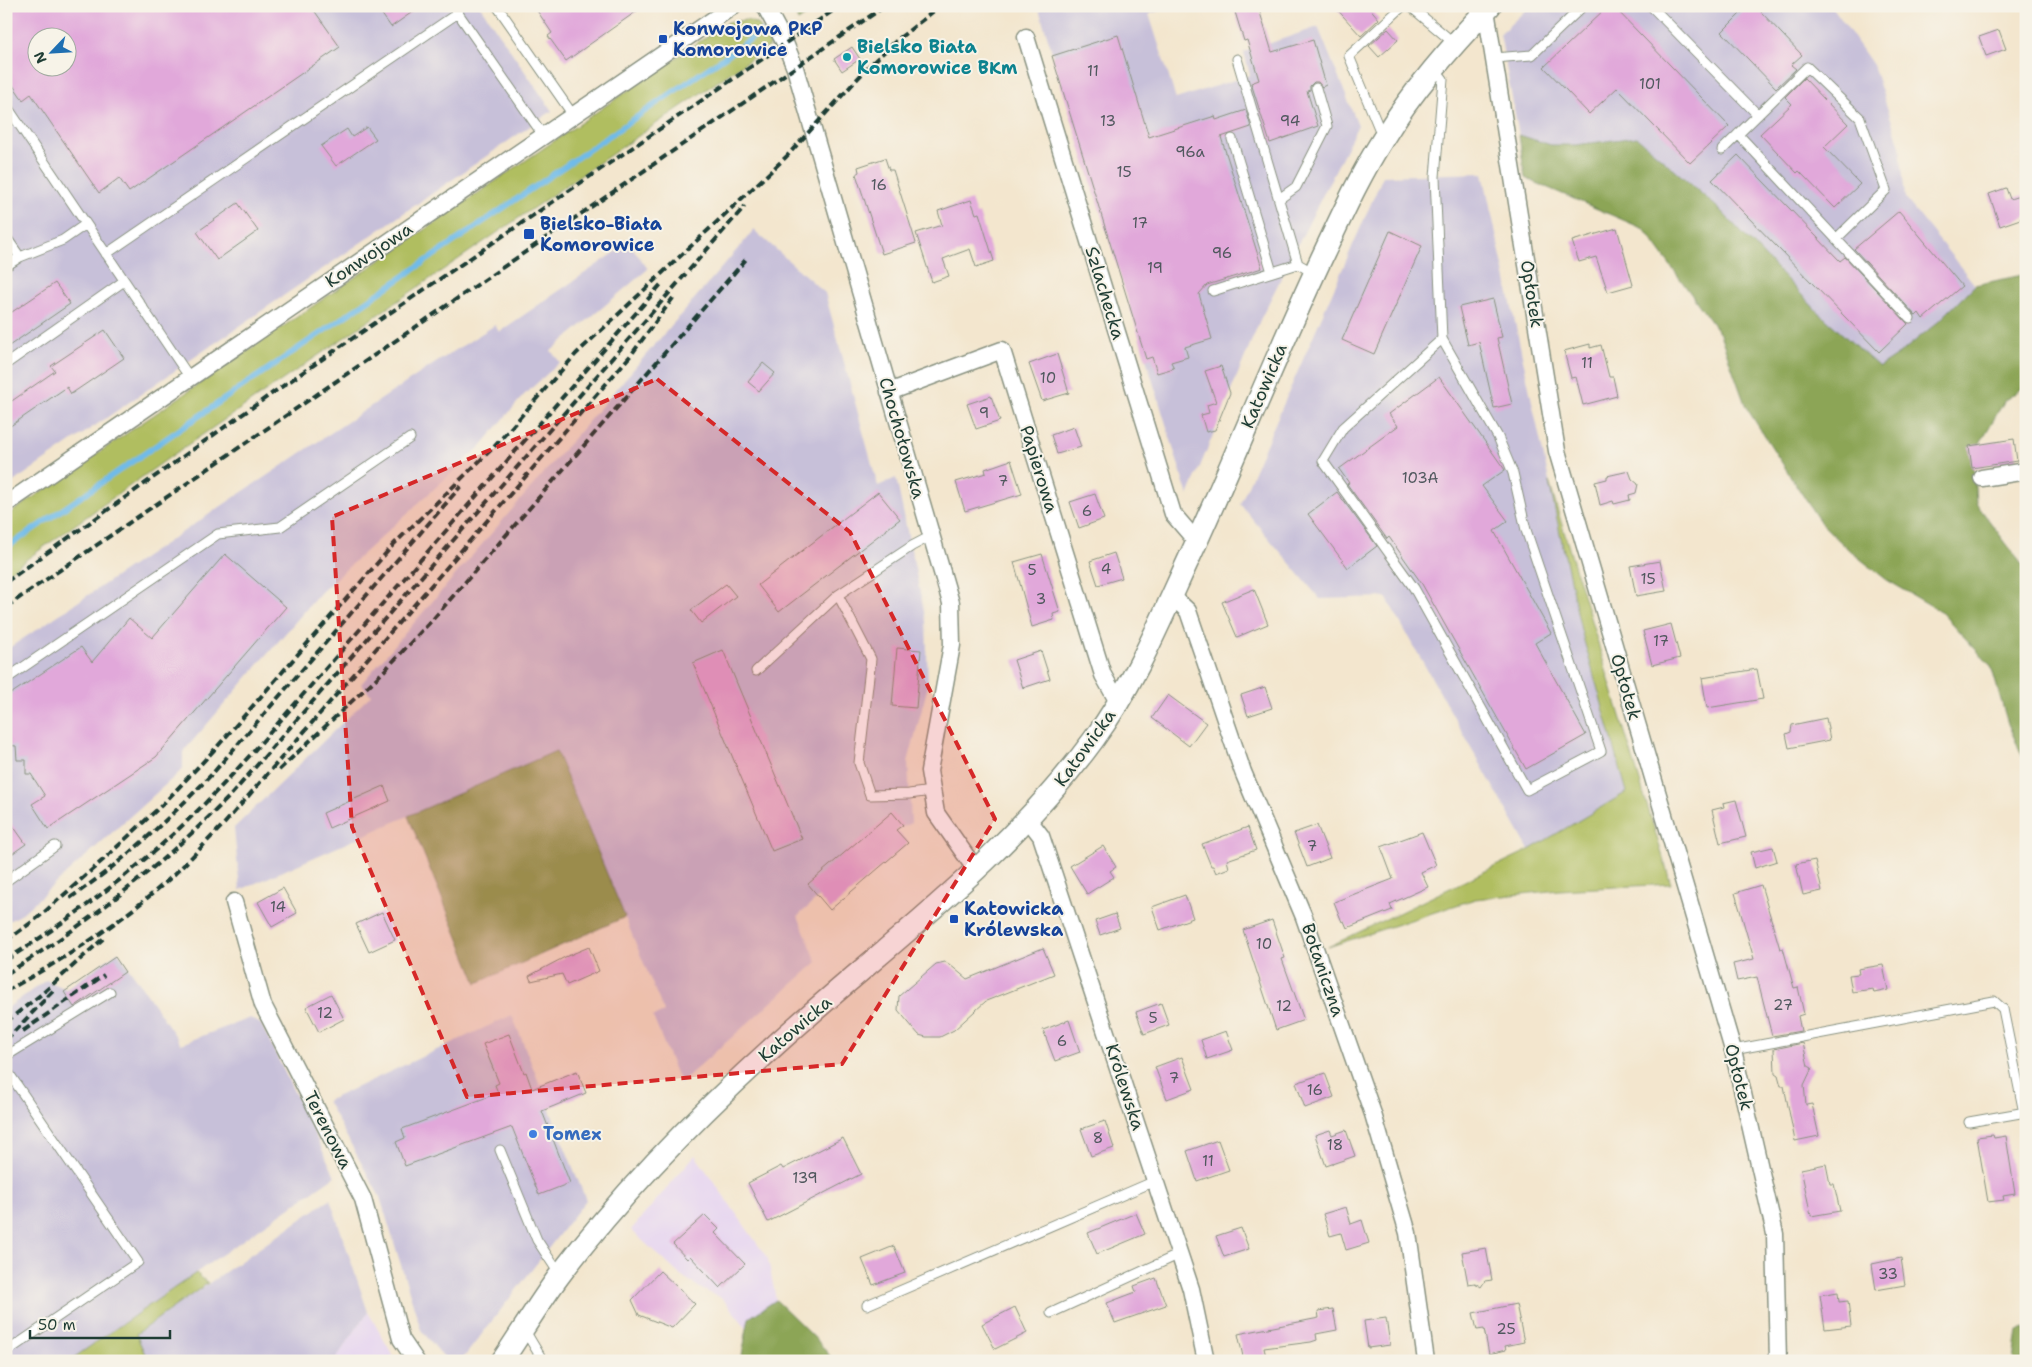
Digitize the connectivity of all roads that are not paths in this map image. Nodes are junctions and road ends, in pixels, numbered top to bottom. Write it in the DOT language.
graph roads {
  1 [pos="497,6"];
  2 [pos="733,6"];
  3 [pos="765,6"];
  4 [pos="1403,6"];
  5 [pos="1410,6"];
  6 [pos="1583,6"];
  7 [pos="1651,6"];
  8 [pos="1488,8"];
  9 [pos="455,10"];
  10 [pos="1026,37"];
  11 [pos="1455,44"];
  12 [pos="1494,58"];
  13 [pos="1237,59"];
  14 [pos="1434,69"];
  15 [pos="1316,88"];
  16 [pos="6,105"];
  17 [pos="1758,115"];
  18 [pos="573,116"];
  19 [pos="1738,134"];
  20 [pos="543,135"];
  21 [pos="1383,138"];
  22 [pos="1232,139"];
  23 [pos="1722,150"];
  24 [pos="1279,199"];
  25 [pos="86,224"];
  26 [pos="6,237"];
  27 [pos="1836,239"];
  28 [pos="106,254"];
  29 [pos="20,257"];
  30 [pos="6,266"];
  31 [pos="1306,269"];
  32 [pos="1272,272"];
  33 [pos="124,281"];
  34 [pos="1213,291"];
  35 [pos="1910,318"];
  36 [pos="1442,340"];
  37 [pos="6,364"];
  38 [pos="190,378"];
  39 [pos="889,392"];
  40 [pos="410,438"];
  41 [pos="2026,471"];
  42 [pos="1982,478"];
  43 [pos="6,504"];
  44 [pos="931,536"];
  45 [pos="1197,542"];
  46 [pos="838,595"];
  47 [pos="1172,596"];
  48 [pos="756,671"];
  49 [pos="6,679"];
  50 [pos="1118,702"];
  51 [pos="932,791"];
  52 [pos="1028,818"];
  53 [pos="55,846"];
  54 [pos="976,870"];
  55 [pos="6,881"];
  56 [pos="234,902"];
  57 [pos="110,992"];
  58 [pos="1733,1050"];
  59 [pos="6,1056"];
  60 [pos="6,1069"];
  61 [pos="2025,1112"];
  62 [pos="1969,1122"];
  63 [pos="500,1150"];
  64 [pos="1155,1181"];
  65 [pos="1180,1254"];
  66 [pos="560,1276"];
  67 [pos="867,1305"];
  68 [pos="1051,1313"];
  69 [pos="524,1328"];
  70 [pos="6,1352"];
  71 [pos="416,1361"];
  72 [pos="502,1361"];
  73 [pos="543,1361"];
  74 [pos="1206,1361"];
  75 [pos="1426,1361"];
  76 [pos="1778,1361"];
  1 -- 18 [label="lane"];
  2 -- 18 [label="street, Konwojowa"];
  3 -- 39 [label="street, Chochołowska"];
  4 -- 21 [label="lane"];
  5 -- 11 [label="lane"];
  6 -- 12 [label="lane"];
  7 -- 17 [label="lane"];
  8 -- 11 [label="street, Katowicka"];
  8 -- 12 [label="street, Opłotek"];
  9 -- 20 [label="lane"];
  9 -- 28 [label="lane"];
  10 -- 45 [label="street, Szlachecka"];
  11 -- 14 [label="street, Katowicka"];
  12 -- 58 [label="street, Opłotek"];
  13 -- 24 [label="lane"];
  14 -- 21 [label="street, Katowicka"];
  14 -- 36 [label="lane"];
  15 -- 24 [label="lane"];
  16 -- 25 [label="lane"];
  17 -- 19 [label="lane"];
  17 -- 27 [label="lane"];
  18 -- 20 [label="street, Konwojowa"];
  19 -- 23 [label="lane"];
  19 -- 27 [label="lane"];
  20 -- 38 [label="street, Konwojowa"];
  21 -- 31 [label="street, Katowicka"];
  22 -- 32 [label="lane"];
  24 -- 31 [label="lane"];
  25 -- 28 [label="lane"];
  25 -- 29 [label="lane"];
  26 -- 29 [label="lane"];
  27 -- 35 [label="lane"];
  28 -- 33 [label="lane"];
  29 -- 30 [label="lane"];
  31 -- 32 [label="lane"];
  31 -- 45 [label="street, Katowicka"];
  32 -- 34 [label="lane"];
  33 -- 37 [label="lane"];
  33 -- 38 [label="lane"];
  36 -- 36 [label="lane"];
  38 -- 43 [label="street, Konwojowa"];
  39 -- 44 [label="street, Chochołowska"];
  39 -- 50 [label="street, Papierowa"];
  40 -- 49 [label="lane"];
  41 -- 42 [label="street"];
  44 -- 46 [label="lane"];
  44 -- 51 [label="street, Chochołowska"];
  45 -- 47 [label="street, Katowicka"];
  46 -- 48 [label="lane"];
  46 -- 51 [label="lane"];
  47 -- 50 [label="street, Katowicka"];
  47 -- 75 [label="street, Botaniczna"];
  50 -- 52 [label="street, Katowicka"];
  51 -- 54 [label="street, Chochołowska"];
  52 -- 54 [label="street, Katowicka"];
  52 -- 64 [label="street, Królewska"];
  53 -- 55 [label="lane"];
  54 -- 66 [label="street, Katowicka"];
  56 -- 71 [label="street, Terenowa"];
  57 -- 59 [label="lane"];
  58 -- 61 [label="lane"];
  58 -- 76 [label="street, Opłotek"];
  60 -- 70 [label="lane"];
  61 -- 62 [label="lane"];
  63 -- 66 [label="lane"];
  64 -- 65 [label="street, Królewska"];
  64 -- 67 [label="lane"];
  65 -- 68 [label="lane"];
  65 -- 74 [label="street, Królewska"];
  66 -- 69 [label="street, Katowicka"];
  69 -- 72 [label="street, Katowicka"];
  69 -- 73 [label="lane"];
}
